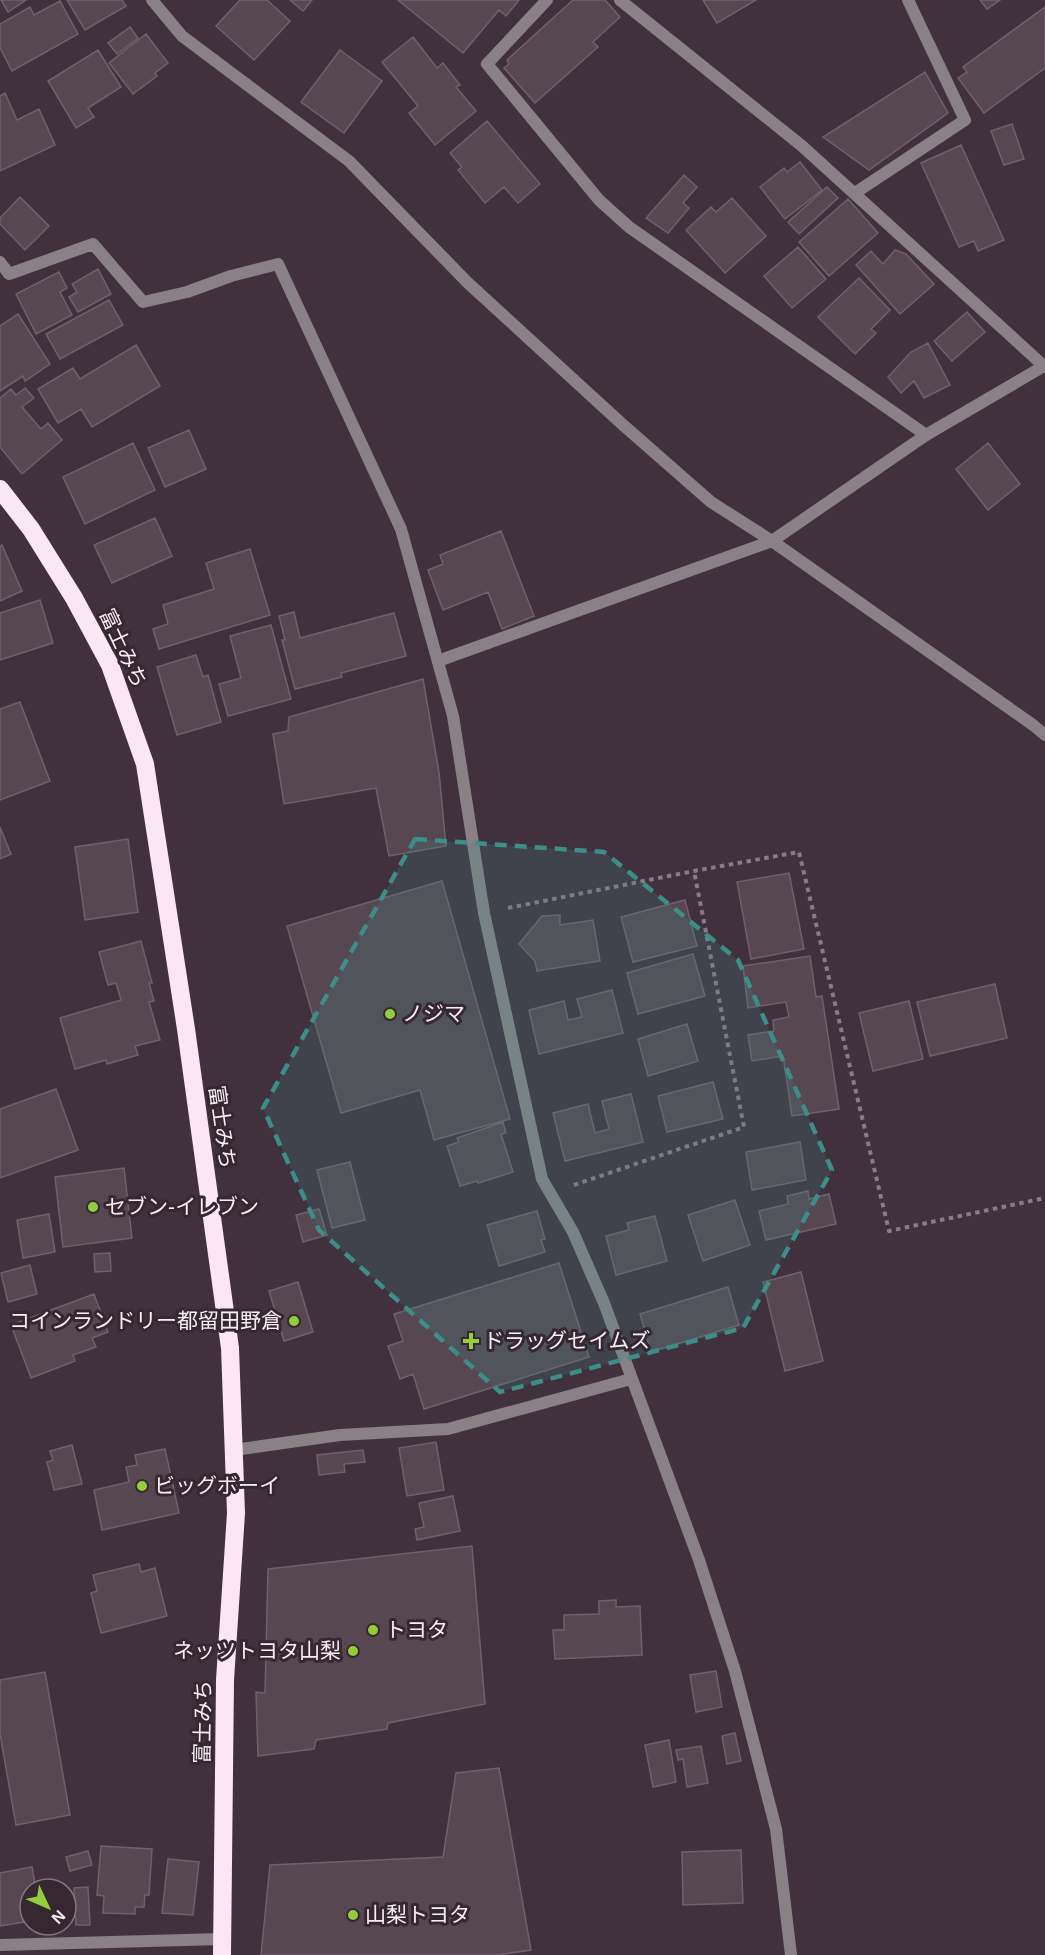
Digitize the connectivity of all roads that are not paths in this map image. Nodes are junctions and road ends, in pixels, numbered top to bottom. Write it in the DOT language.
graph roads {
  1 [pos="152,0"];
  2 [pos="547,0"];
  3 [pos="620,0"];
  4 [pos="908,0"];
  5 [pos="855,193"];
  6 [pos="0,262"];
  7 [pos="1045,367"];
  8 [pos="926,435"];
  9 [pos="0,489"];
  10 [pos="772,541"];
  11 [pos="438,661"];
  12 [pos="1045,735"];
  13 [pos="631,1379"];
  14 [pos="234,1450"];
  15 [pos="0,1945"];
  16 [pos="222,1947"];
  17 [pos="791,1955"];
  1 -- 10 [label="street"];
  2 -- 8 [label="street"];
  3 -- 5 [label="street"];
  4 -- 5 [label="street"];
  5 -- 7 [label="street"];
  6 -- 11 [label="street"];
  7 -- 8 [label="street"];
  8 -- 10 [label="street"];
  9 -- 14 [label="highway, 富士みち"];
  10 -- 11 [label="street"];
  10 -- 12 [label="street"];
  11 -- 13 [label="street"];
  13 -- 14 [label="street"];
  13 -- 17 [label="street"];
  14 -- 16 [label="highway, 富士みち"];
  15 -- 16 [label="street"];
}
